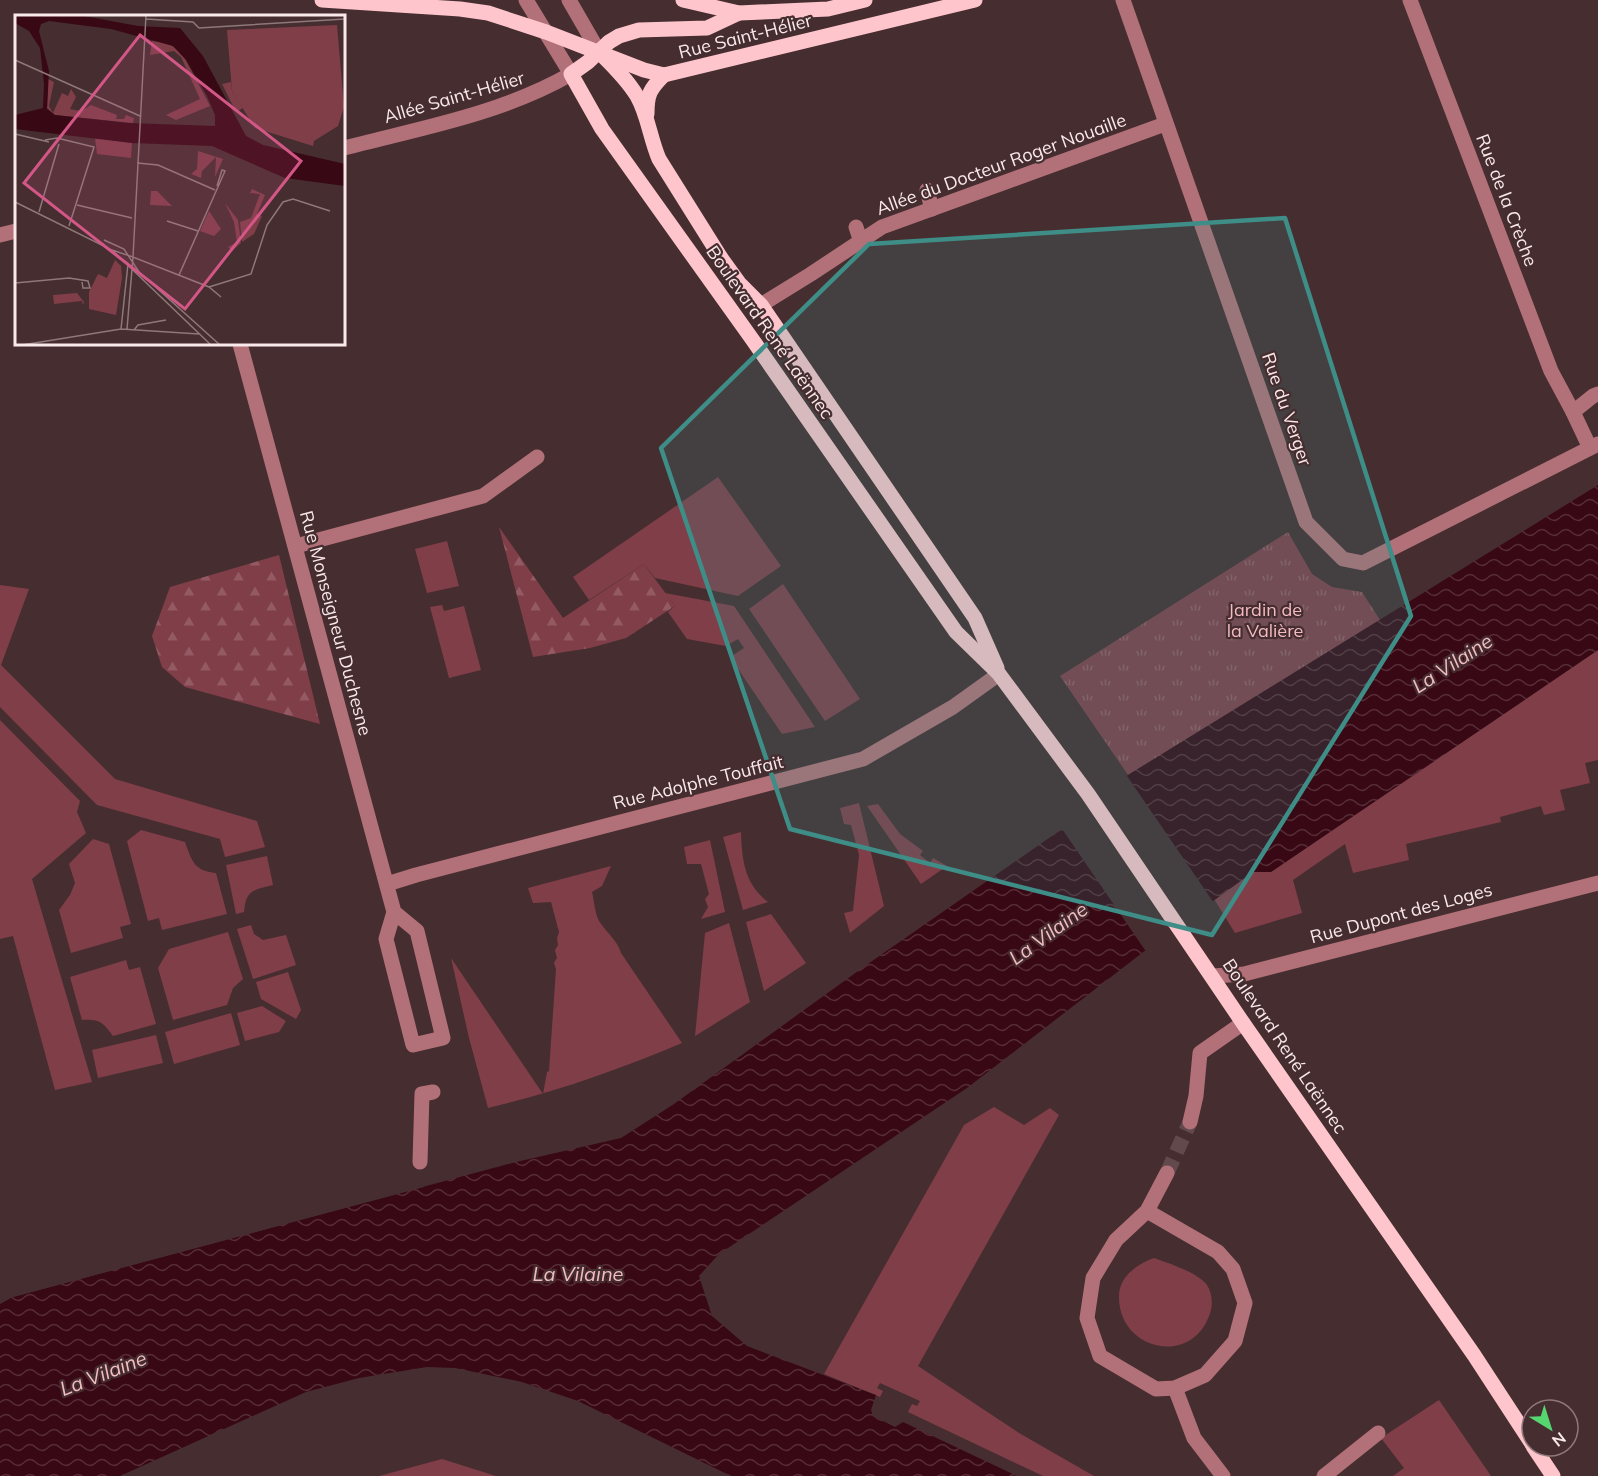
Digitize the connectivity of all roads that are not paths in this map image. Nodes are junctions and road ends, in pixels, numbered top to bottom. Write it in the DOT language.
graph roads {
  1 [pos="322,0"];
  2 [pos="526,0"];
  3 [pos="569,0"];
  4 [pos="683,0"];
  5 [pos="865,0"];
  6 [pos="975,0"];
  7 [pos="1123,0"];
  8 [pos="1410,0"];
  9 [pos="739,13"];
  10 [pos="546,32"];
  11 [pos="599,52"];
  12 [pos="571,74"];
  13 [pos="664,75"];
  14 [pos="648,120"];
  15 [pos="1166,124"];
  16 [pos="345,148"];
  17 [pos="927,190"];
  18 [pos="932,209"];
  19 [pos="856,227"];
  20 [pos="15,231"];
  21 [pos="0,235"];
  22 [pos="861,242"];
  23 [pos="761,305"];
  24 [pos="240,345"];
  25 [pos="1598,394"];
  26 [pos="1573,412"];
  27 [pos="1594,446"];
  28 [pos="537,457"];
  29 [pos="296,546"];
  30 [pos="999,674"];
  31 [pos="1598,883"];
  32 [pos="387,884"];
  33 [pos="394,912"];
  34 [pos="1214,976"];
  35 [pos="1243,1023"];
  36 [pos="433,1092"];
  37 [pos="1190,1122"];
  38 [pos="420,1162"];
  39 [pos="1167,1173"];
  40 [pos="1147,1211"];
  41 [pos="1175,1388"];
  42 [pos="1520,1425"];
  43 [pos="1378,1433"];
  44 [pos="1541,1458"];
  45 [pos="1223,1476"];
  46 [pos="1324,1476"];
  47 [pos="1553,1476"];
  1 -- 10 [label="main road, Rue Saint-Hélier"];
  2 -- 10 [label="street, Boulevard René Laënnec"];
  3 -- 11 [label="street, Boulevard René Laënnec"];
  4 -- 9 [label="main road, Rue Saint-Hélier"];
  5 -- 9 [label="main road, Rue Saint-Hélier"];
  6 -- 13 [label="main road, Rue Saint-Hélier"];
  7 -- 15 [label="street, Rue du Verger"];
  8 -- 26 [label="street, Rue de la Crèche"];
  9 -- 11 [label="main road, Rue Saint-Hélier"];
  10 -- 11 [label="main road, Rue Saint-Hélier"];
  10 -- 12 [label="street, Boulevard René Laënnec"];
  11 -- 12 [label="main road, Rue Saint-Hélier"];
  11 -- 13 [label="main road, Rue Saint-Hélier"];
  11 -- 14 [label="main road, Boulevard René Laënnec"];
  12 -- 16 [label="street, Allée Saint-Hélier"];
  12 -- 30 [label="main road, Boulevard René Laënnec"];
  13 -- 14 [label="main road, Rue Saint-Hélier"];
  14 -- 23 [label="main road, Boulevard René Laënnec"];
  15 -- 18 [label="street, Allée du Docteur Roger Nouaille"];
  15 -- 27 [label="street, Rue du Verger"];
  17 -- 18 [label="street"];
  18 -- 22 [label="street, Allée du Docteur Roger Nouaille"];
  19 -- 22 [label="street"];
  20 -- 21 [label="street"];
  22 -- 23 [label="street, Allée du Docteur Roger Nouaille"];
  23 -- 30 [label="main road, Boulevard René Laënnec"];
  24 -- 29 [label="street, Rue Monseigneur Duchesne"];
  25 -- 26 [label="street"];
  26 -- 27 [label="street, Rue de la Crèche"];
  28 -- 29 [label="street"];
  29 -- 32 [label="street, Rue Monseigneur Duchesne"];
  30 -- 32 [label="street, Rue Adolphe Touffait"];
  30 -- 34 [label="main road, Boulevard René Laënnec"];
  31 -- 34 [label="street, Rue Dupont des Loges"];
  32 -- 33 [label="street, Rue Monseigneur Duchesne"];
  33 -- 33 [label="street, Rue Monseigneur Duchesne"];
  34 -- 35 [label="main road, Boulevard René Laënnec"];
  35 -- 37 [label="street"];
  35 -- 42 [label="main road, Boulevard René Laënnec"];
  36 -- 38 [label="street"];
  39 -- 40 [label="street"];
  40 -- 41 [label="street"];
  40 -- 41 [label="street"];
  41 -- 45 [label="street"];
  43 -- 46 [label="street"];
  44 -- 47 [label="main road, Boulevard René Laënnec"];
}
